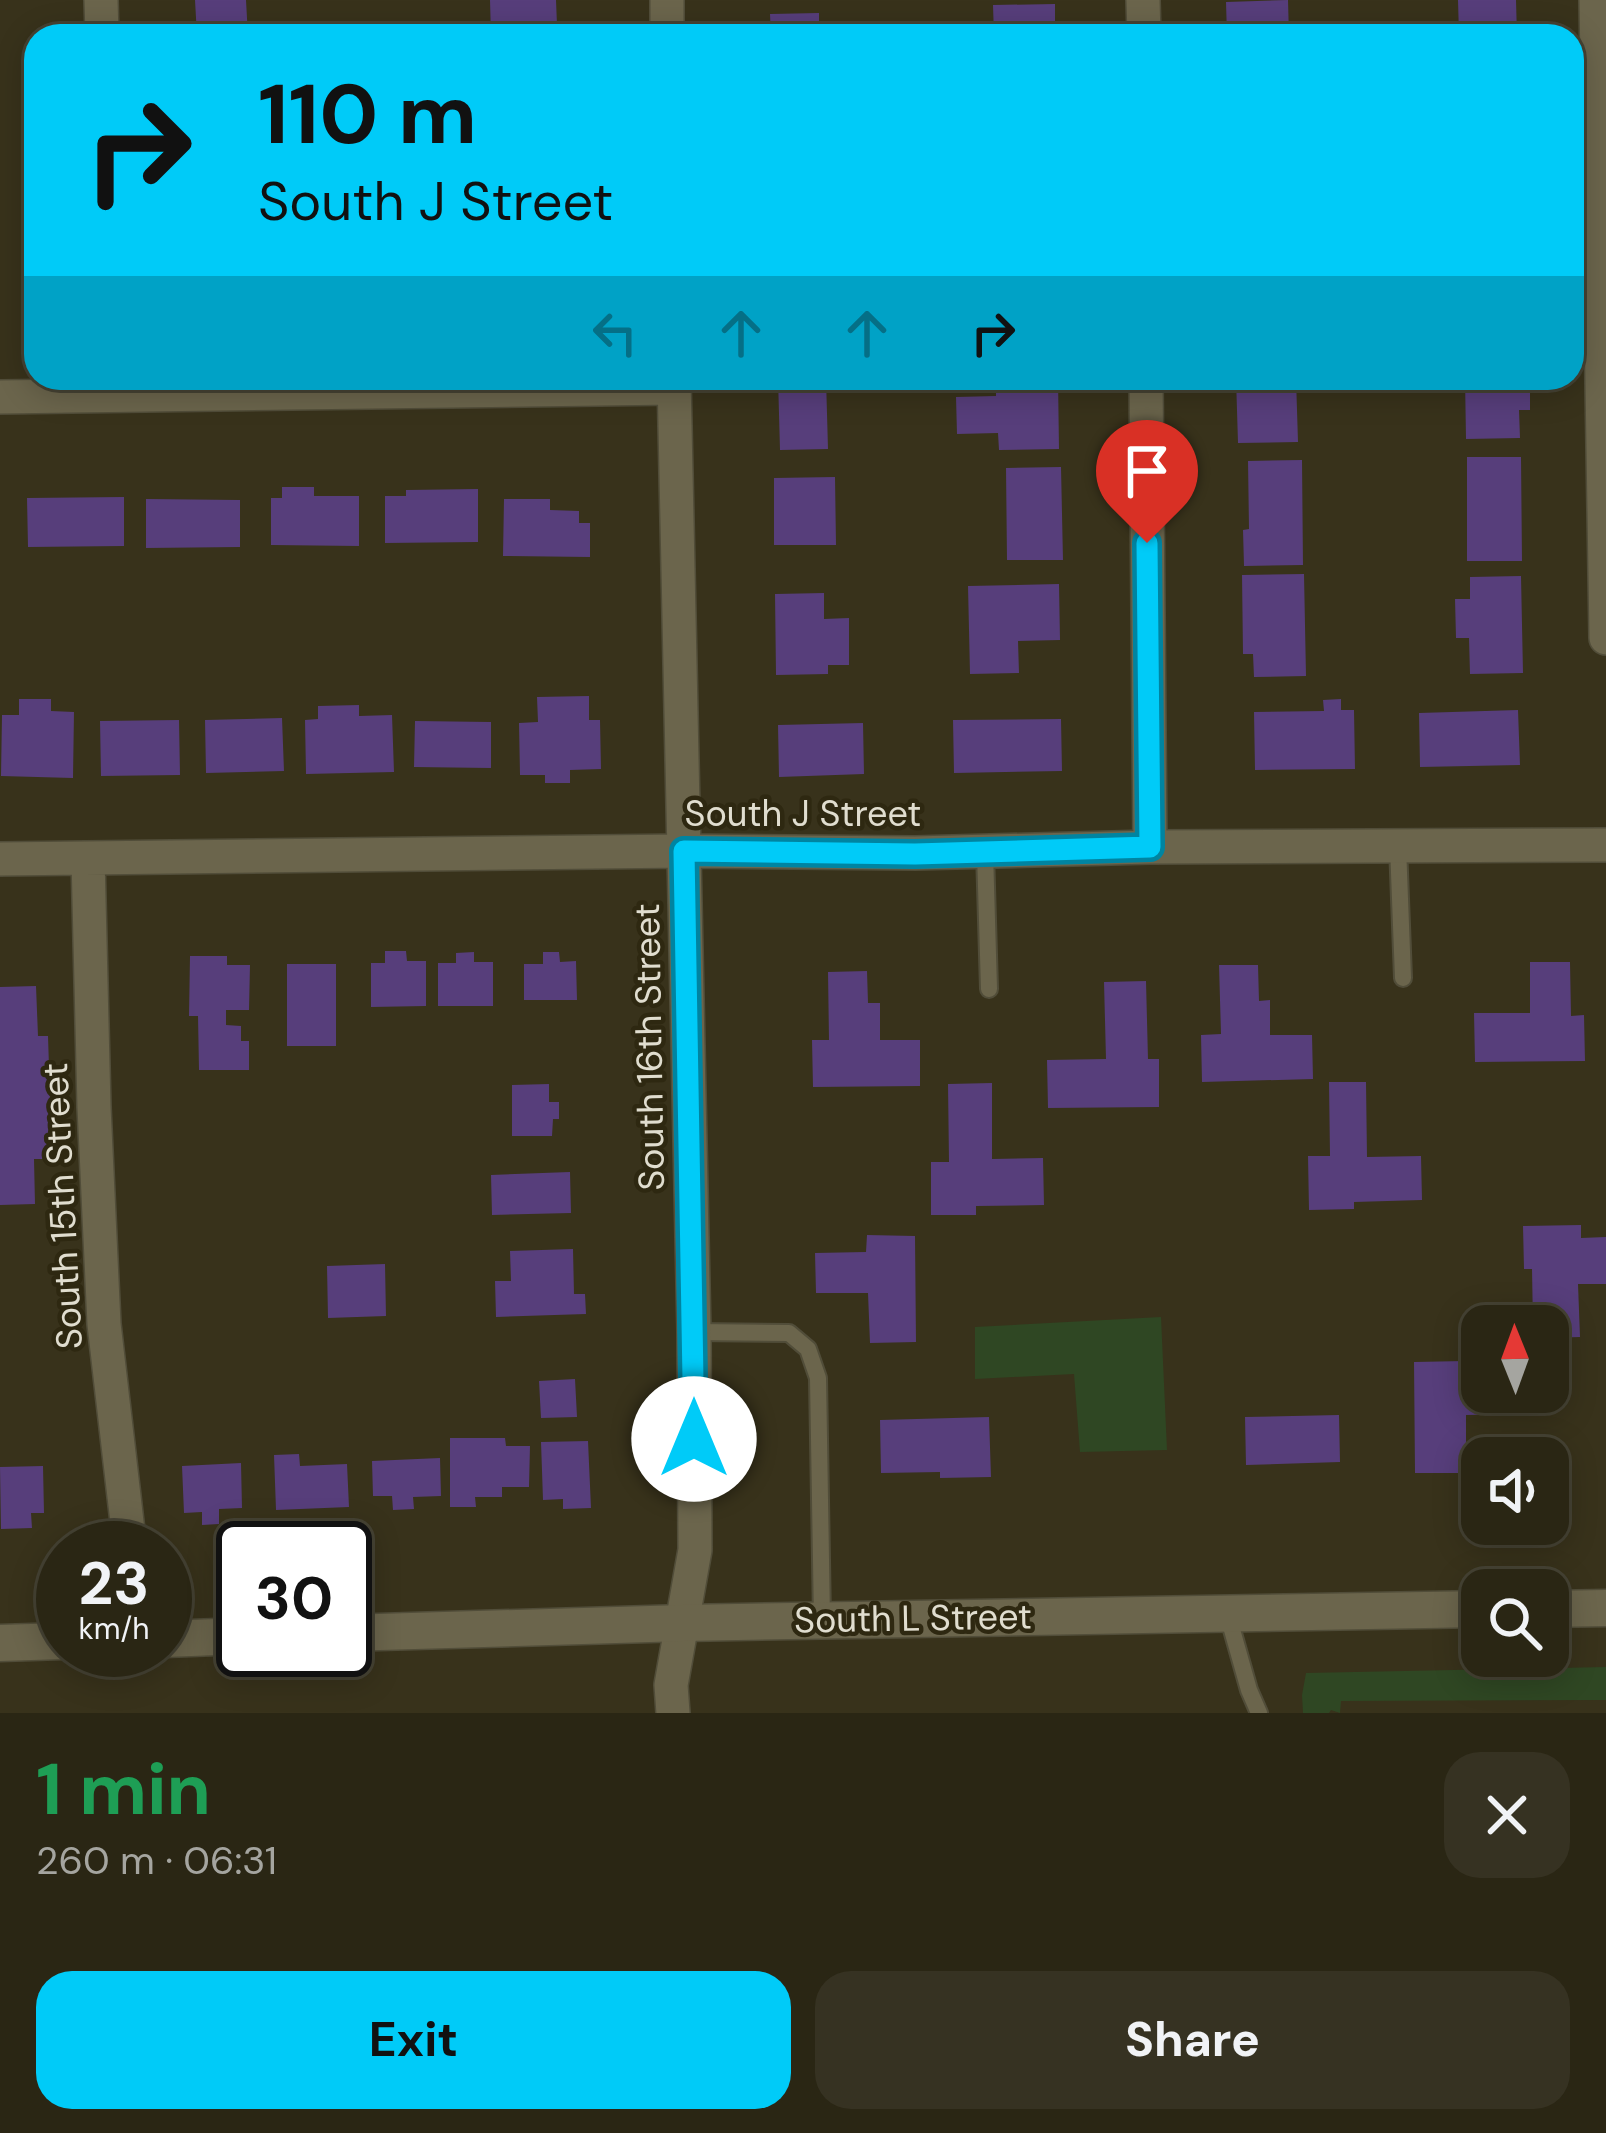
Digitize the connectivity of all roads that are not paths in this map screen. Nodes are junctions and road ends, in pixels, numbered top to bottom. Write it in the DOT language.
graph roads {
  1 [pos="1596,0"];
  2 [pos="72,390"];
  3 [pos="674,390"];
  4 [pos="1146,390"];
  5 [pos="0,398"];
  6 [pos="1606,638"];
  7 [pos="1398,845"];
  8 [pos="1606,845"];
  9 [pos="1150,847"];
  10 [pos="684,851"];
  11 [pos="985,851"];
  12 [pos="88,858"];
  13 [pos="0,859"];
  14 [pos="1403,978"];
  15 [pos="989,988"];
  16 [pos="694,1332"];
  17 [pos="127,1521"];
  18 [pos="1606,1608"];
  19 [pos="1461,1609"];
  20 [pos="1569,1609"];
  21 [pos="1227,1612"];
  22 [pos="822,1620"];
  23 [pos="683,1623"];
  24 [pos="372,1632"];
  25 [pos="36,1642"];
  26 [pos="0,1643"];
  27 [pos="673,1713"];
  28 [pos="1259,1713"];
  1 -- 6 [label="street"];
  2 -- 5 [label="street"];
  3 -- 10 [label="street, South 16th Street"];
  4 -- 9 [label="street"];
  7 -- 8 [label="street, South J Street"];
  7 -- 9 [label="street, South J Street"];
  7 -- 14 [label="lane"];
  9 -- 11 [label="street, South J Street"];
  10 -- 11 [label="street, South J Street"];
  10 -- 12 [label="street, South J Street"];
  10 -- 16 [label="street, South 16th Street"];
  11 -- 15 [label="lane"];
  12 -- 13 [label="street, South J Street"];
  12 -- 17 [label="street, South 15th Street"];
  16 -- 22 [label="lane"];
  16 -- 23 [label="street, South 16th Street"];
  18 -- 20 [label="street"];
  19 -- 21 [label="street, South L Street"];
  21 -- 22 [label="street, South L Street"];
  21 -- 28 [label="lane"];
  22 -- 23 [label="street, South L Street"];
  23 -- 24 [label="street, South L Street"];
  23 -- 27 [label="street, South 16th Street"];
  25 -- 26 [label="street"];
}
